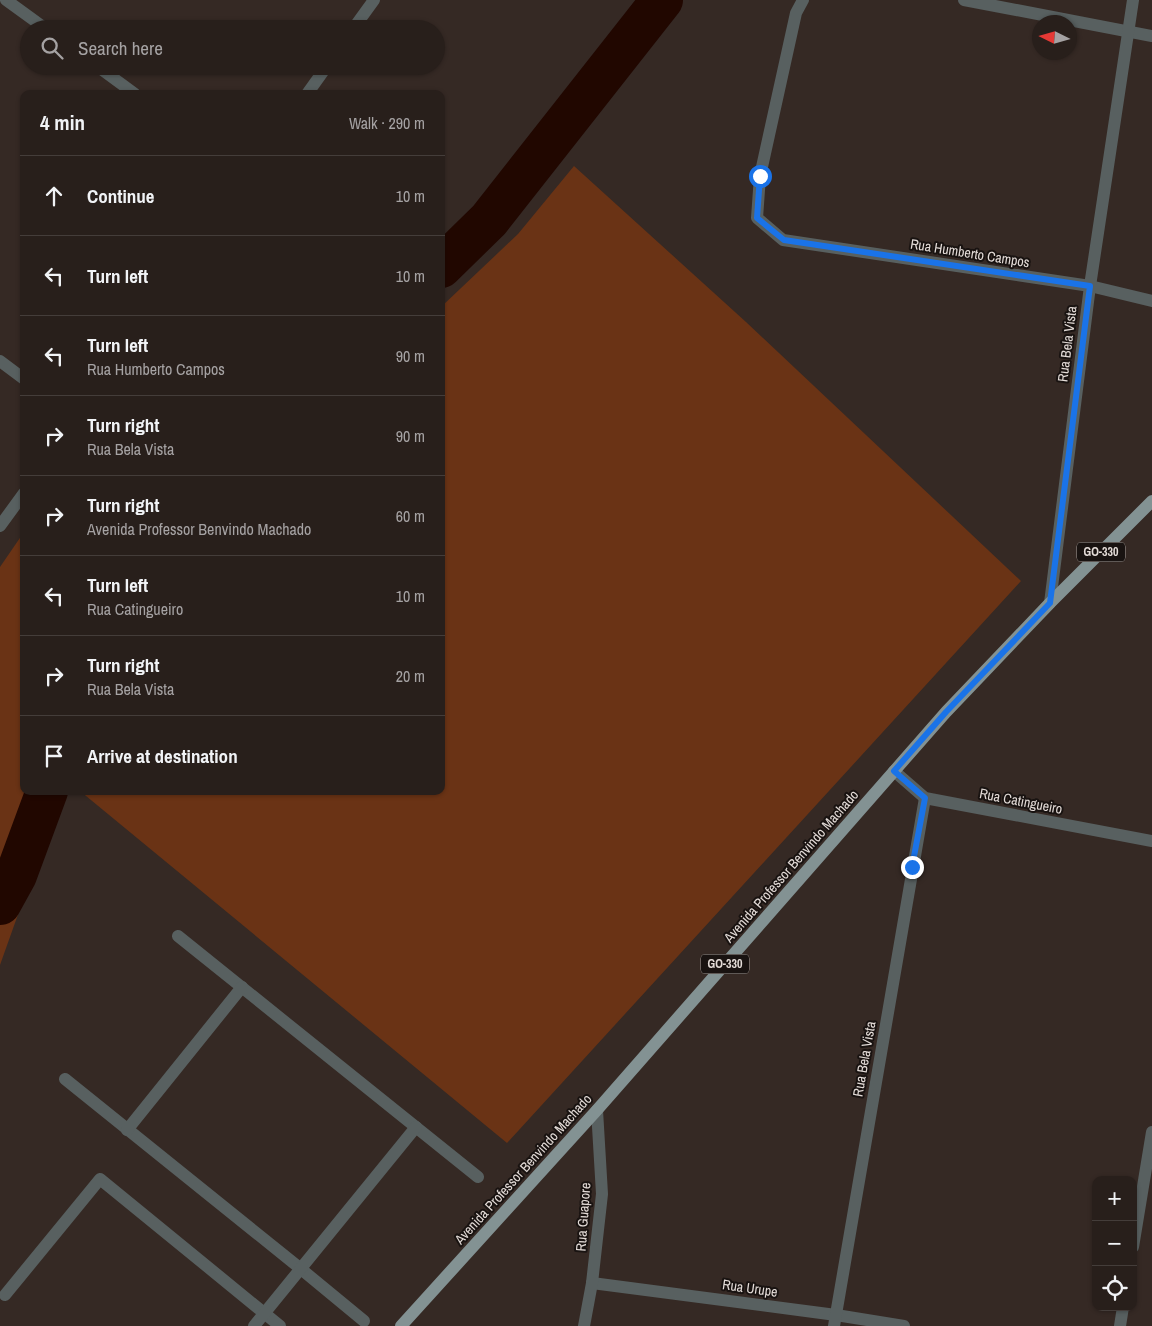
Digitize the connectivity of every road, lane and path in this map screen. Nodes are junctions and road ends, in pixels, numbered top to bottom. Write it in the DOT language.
graph roads {
  1 [pos="6,0"];
  2 [pos="374,0"];
  3 [pos="803,0"];
  4 [pos="964,0"];
  5 [pos="1133,0"];
  6 [pos="34,20"];
  7 [pos="360,20"];
  8 [pos="1128,33"];
  9 [pos="1152,36"];
  10 [pos="110,75"];
  11 [pos="321,75"];
  12 [pos="130,90"];
  13 [pos="310,90"];
  14 [pos="1090,286"];
  15 [pos="1152,301"];
  16 [pos="0,361"];
  17 [pos="20,375"];
  18 [pos="20,498"];
  19 [pos="1152,502"];
  20 [pos="0,526"];
  21 [pos="1050,603"];
  22 [pos="894,771"];
  23 [pos="925,798"];
  24 [pos="1152,842"];
  25 [pos="178,936"];
  26 [pos="242,987"];
  27 [pos="64,1080"];
  28 [pos="597,1110"];
  29 [pos="416,1127"];
  30 [pos="127,1130"];
  31 [pos="1152,1132"];
  32 [pos="478,1177"];
  33 [pos="1137,1223"];
  34 [pos="301,1269"];
  35 [pos="592,1282"];
  36 [pos="5,1295"];
  37 [pos="1122,1311"];
  38 [pos="264,1313"];
  39 [pos="835,1320"];
  40 [pos="364,1321"];
  41 [pos="254,1326"];
  42 [pos="280,1326"];
  43 [pos="402,1326"];
  44 [pos="584,1326"];
  45 [pos="904,1326"];
  46 [pos="1120,1326"];
  1 -- 6 [label="street"];
  2 -- 7 [label="street"];
  3 -- 14 [label="street, Rua Humberto Campos"];
  4 -- 8 [label="street"];
  5 -- 8 [label="street, Rua Bela Vista"];
  8 -- 9 [label="street"];
  8 -- 14 [label="street, Rua Bela Vista"];
  10 -- 12 [label="street"];
  11 -- 13 [label="street"];
  14 -- 15 [label="street, Rua Humberto Campos"];
  14 -- 21 [label="street, Rua Bela Vista"];
  16 -- 17 [label="street"];
  18 -- 20 [label="street"];
  19 -- 21 [label="main road, Avenida Professor Benvindo Machado / GO-330"];
  21 -- 22 [label="main road, Avenida Professor Benvindo Machado / GO-330"];
  22 -- 23 [label="street"];
  22 -- 28 [label="main road, Avenida Professor Benvindo Machado / GO-330"];
  23 -- 24 [label="street, Rua Catingueiro"];
  23 -- 39 [label="street, Rua Bela Vista"];
  25 -- 26 [label="street"];
  26 -- 29 [label="street"];
  26 -- 30 [label="street"];
  27 -- 30 [label="street"];
  28 -- 35 [label="street, Rua Guapore"];
  28 -- 43 [label="main road, Avenida Professor Benvindo Machado / GO-330"];
  29 -- 32 [label="street"];
  29 -- 34 [label="street"];
  30 -- 34 [label="street"];
  31 -- 33 [label="street"];
  34 -- 38 [label="street"];
  34 -- 40 [label="street"];
  35 -- 39 [label="street, Rua Urupe"];
  35 -- 44 [label="street, Rua Guapore"];
  36 -- 38 [label="street"];
  37 -- 46 [label="street"];
  38 -- 41 [label="street"];
  38 -- 42 [label="street"];
  39 -- 45 [label="street, Rua Urupe"];
}
